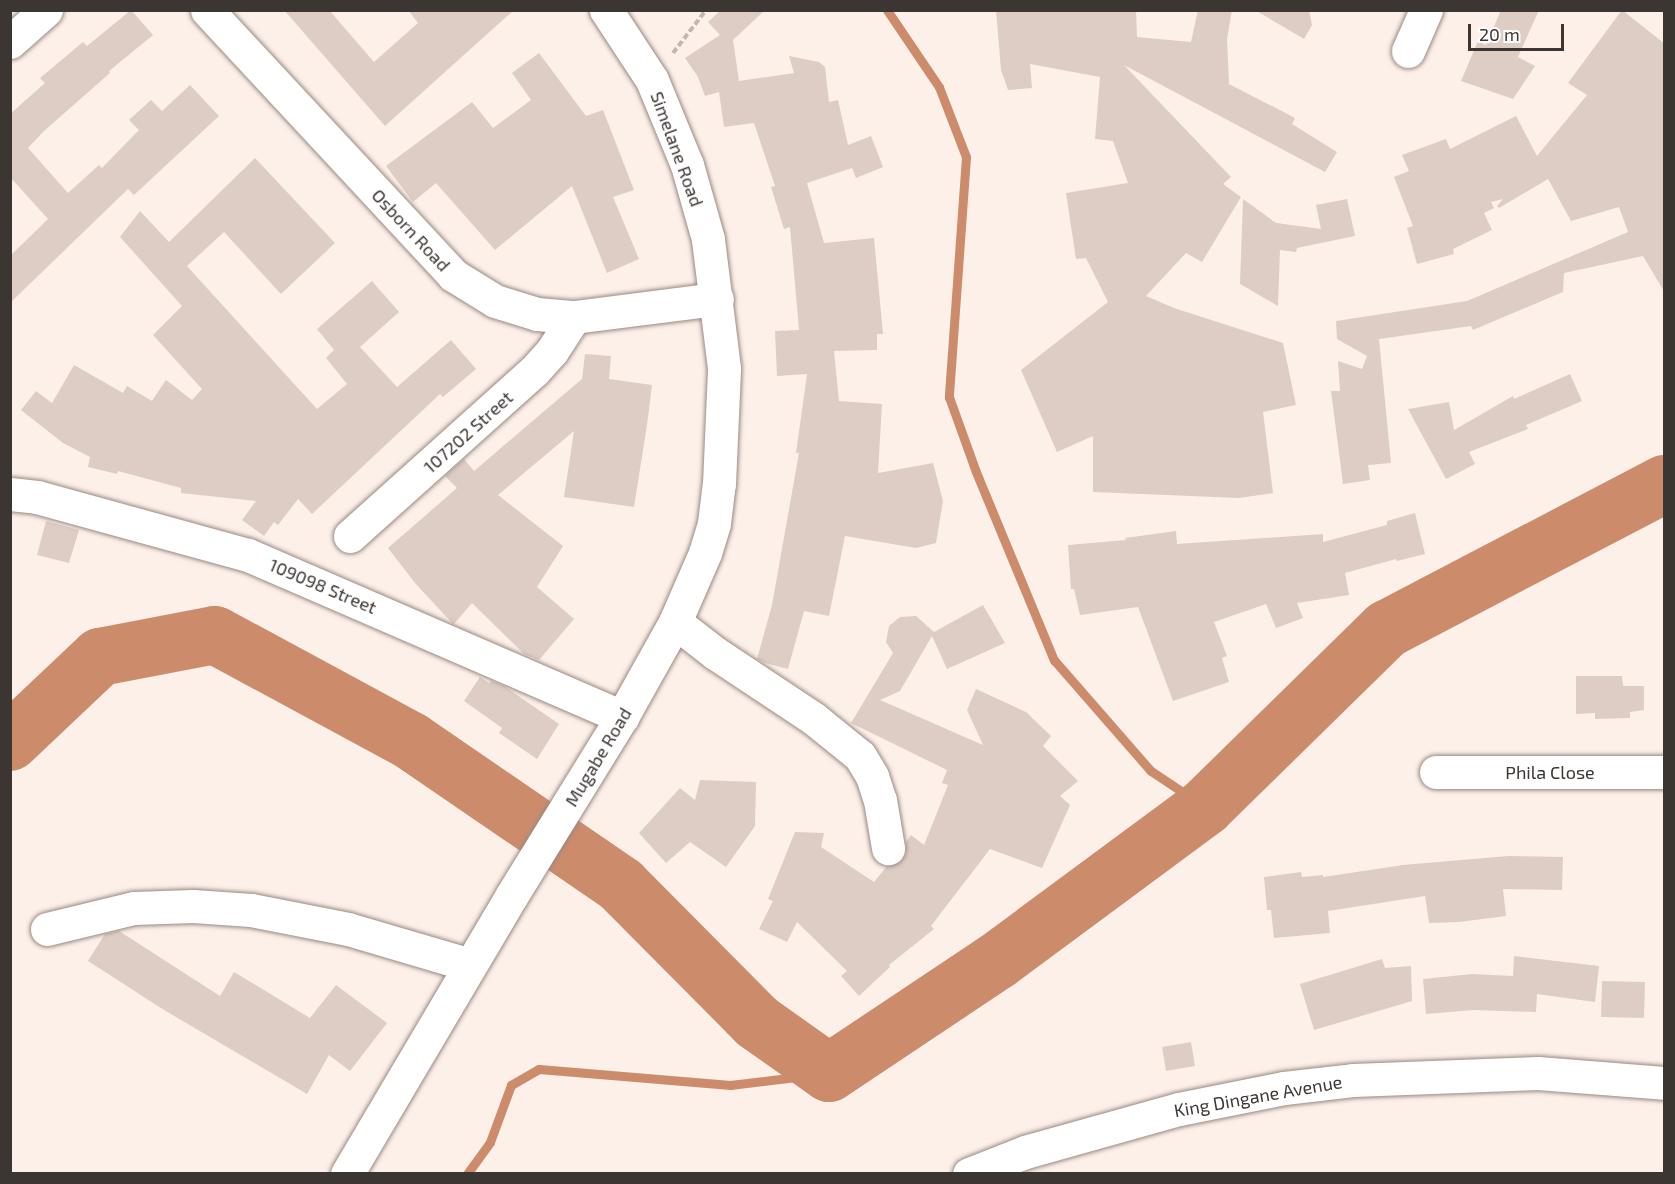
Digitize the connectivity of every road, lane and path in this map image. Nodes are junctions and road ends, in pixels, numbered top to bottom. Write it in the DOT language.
graph roads {
  1 [pos="46,10"];
  2 [pos="207,10"];
  3 [pos="606,10"];
  4 [pos="706,10"];
  5 [pos="1426,10"];
  6 [pos="10,42"];
  7 [pos="1408,51"];
  8 [pos="652,80"];
  9 [pos="717,299"];
  10 [pos="574,317"];
  11 [pos="10,494"];
  12 [pos="350,536"];
  13 [pos="675,622"];
  14 [pos="622,717"];
  15 [pos="1436,772"];
  16 [pos="1665,772"];
  17 [pos="888,848"];
  18 [pos="47,929"];
  19 [pos="470,965"];
  20 [pos="1665,1083"];
  21 [pos="980,1171"];
  22 [pos="347,1173"];
  1 -- 6 [label="street"];
  2 -- 10 [label="street, Osborn Road"];
  3 -- 8 [label="street, Simelane Road"];
  4 -- 8 [label="path"];
  5 -- 7 [label="street"];
  8 -- 9 [label="street, Simelane Road"];
  9 -- 10 [label="street, Osborn Road"];
  9 -- 13 [label="street, Mugabe Road"];
  10 -- 12 [label="street, 107202 Street"];
  11 -- 14 [label="street, 109098 Street"];
  13 -- 14 [label="street, Mugabe Road"];
  13 -- 17 [label="street"];
  14 -- 19 [label="street, Mugabe Road"];
  15 -- 16 [label="street, Phila Close"];
  18 -- 19 [label="street"];
  19 -- 22 [label="street, Mugabe Road"];
  20 -- 21 [label="street, King Dingane Avenue"];
}
